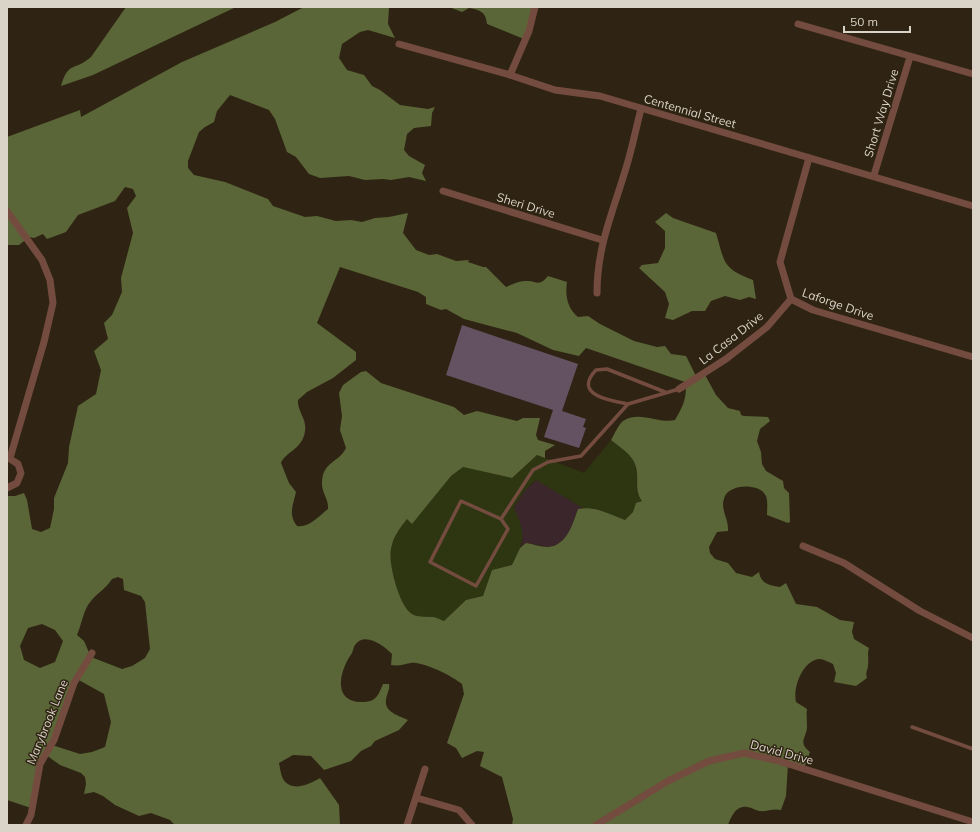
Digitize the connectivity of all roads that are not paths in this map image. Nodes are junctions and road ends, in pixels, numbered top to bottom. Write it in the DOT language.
graph roads {
  1 [pos="535,7"];
  2 [pos="798,24"];
  3 [pos="399,44"];
  4 [pos="910,57"];
  5 [pos="973,74"];
  6 [pos="510,75"];
  7 [pos="641,109"];
  8 [pos="809,158"];
  9 [pos="874,175"];
  10 [pos="443,191"];
  11 [pos="973,206"];
  12 [pos="7,212"];
  13 [pos="602,240"];
  14 [pos="597,293"];
  15 [pos="791,299"];
  16 [pos="973,354"];
  17 [pos="679,389"];
  18 [pos="666,392"];
  19 [pos="628,404"];
  20 [pos="9,458"];
  21 [pos="7,488"];
  22 [pos="501,519"];
  23 [pos="803,546"];
  24 [pos="973,638"];
  25 [pos="92,654"];
  26 [pos="912,728"];
  27 [pos="973,749"];
  28 [pos="425,769"];
  29 [pos="417,798"];
  30 [pos="973,822"];
  31 [pos="26,825"];
  32 [pos="407,825"];
  33 [pos="472,825"];
  34 [pos="596,825"];
  1 -- 6 [label="street"];
  2 -- 4 [label="street"];
  3 -- 6 [label="street, Centennial Street"];
  4 -- 5 [label="street"];
  4 -- 9 [label="street, Short Way Drive"];
  6 -- 7 [label="street, Centennial Street"];
  7 -- 8 [label="street, Centennial Street"];
  7 -- 13 [label="street"];
  8 -- 9 [label="street, Centennial Street"];
  8 -- 15 [label="street, Laforge Drive"];
  9 -- 11 [label="street, Centennial Street"];
  10 -- 13 [label="street, Sheri Drive"];
  12 -- 20 [label="street"];
  13 -- 14 [label="street"];
  15 -- 16 [label="street, Laforge Drive"];
  15 -- 17 [label="street, La Casa Drive"];
  17 -- 18 [label="lane"];
  18 -- 19 [label="lane"];
  18 -- 19 [label="lane"];
  19 -- 22 [label="lane"];
  20 -- 21 [label="street"];
  22 -- 22 [label="lane"];
  23 -- 24 [label="street"];
  25 -- 31 [label="street, Marybrook Lane"];
  26 -- 27 [label="lane"];
  28 -- 29 [label="street"];
  29 -- 32 [label="street"];
  29 -- 33 [label="street"];
  30 -- 34 [label="street, David Drive"];
}
